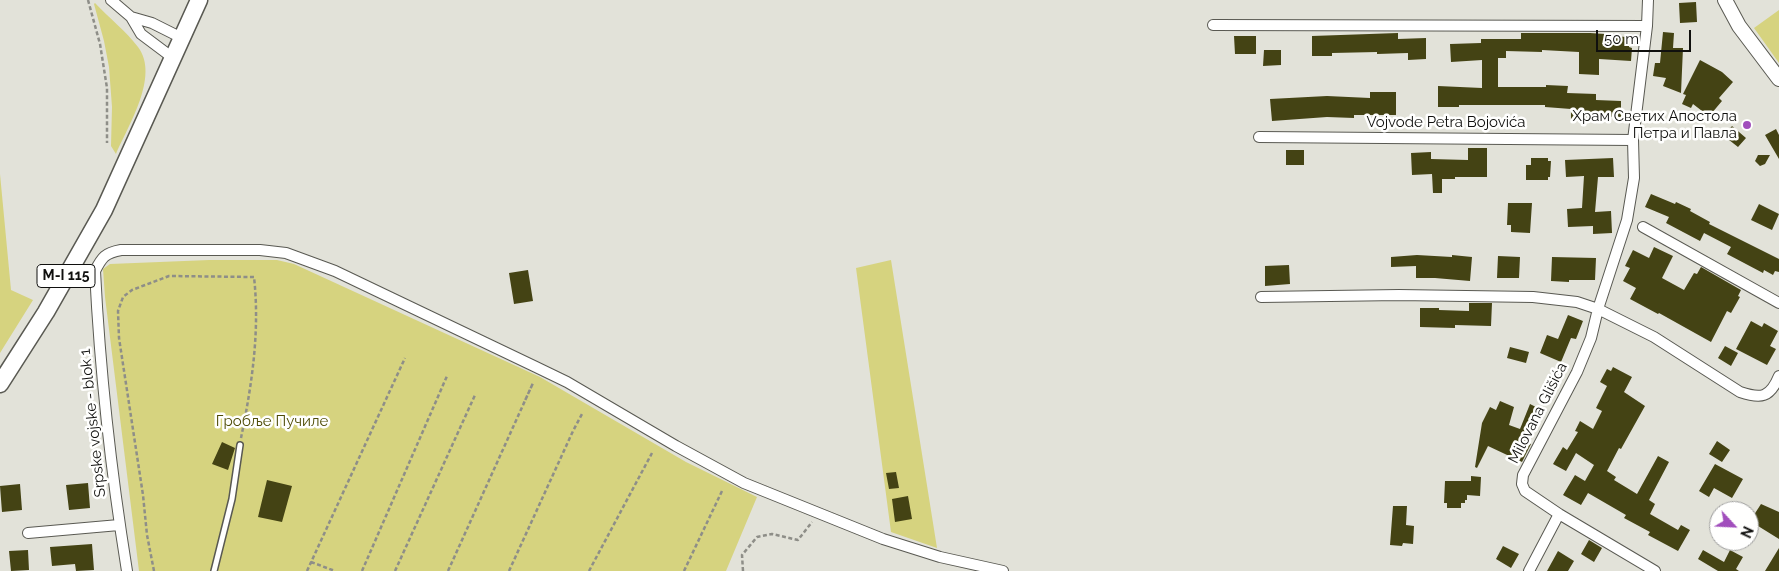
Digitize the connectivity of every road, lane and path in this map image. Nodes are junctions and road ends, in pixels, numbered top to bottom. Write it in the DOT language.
graph roads {
  1 [pos="88,0"];
  2 [pos="111,0"];
  3 [pos="199,0"];
  4 [pos="1648,0"];
  5 [pos="1725,0"];
  6 [pos="131,17"];
  7 [pos="1213,25"];
  8 [pos="1647,26"];
  9 [pos="182,38"];
  10 [pos="173,58"];
  11 [pos="1779,79"];
  12 [pos="1259,137"];
  13 [pos="1633,140"];
  14 [pos="107,142"];
  15 [pos="1643,227"];
  16 [pos="1261,297"];
  17 [pos="1779,303"];
  18 [pos="1598,310"];
  19 [pos="405,358"];
  20 [pos="447,376"];
  21 [pos="1779,376"];
  22 [pos="0,384"];
  23 [pos="475,395"];
  24 [pos="523,404"];
  25 [pos="582,414"];
  26 [pos="240,445"];
  27 [pos="652,454"];
  28 [pos="722,491"];
  29 [pos="820,513"];
  30 [pos="1559,514"];
  31 [pos="119,525"];
  32 [pos="28,533"];
  33 [pos="311,562"];
  34 [pos="127,571"];
  35 [pos="154,571"];
  36 [pos="214,571"];
  37 [pos="307,571"];
  38 [pos="335,571"];
  39 [pos="362,571"];
  40 [pos="395,571"];
  41 [pos="448,571"];
  42 [pos="509,571"];
  43 [pos="589,571"];
  44 [pos="684,571"];
  45 [pos="743,571"];
  46 [pos="1002,571"];
  47 [pos="1529,571"];
  48 [pos="1654,571"];
  1 -- 14 [label="path"];
  2 -- 6 [label="street"];
  3 -- 9 [label="main road, M-I 115"];
  4 -- 8 [label="street"];
  5 -- 11 [label="street"];
  6 -- 9 [label="street"];
  6 -- 10 [label="street"];
  7 -- 8 [label="street"];
  8 -- 13 [label="street"];
  9 -- 10 [label="main road, M-I 115"];
  10 -- 22 [label="main road, M-I 115"];
  12 -- 13 [label="street, Vojvode Petra Bojovića"];
  13 -- 18 [label="street"];
  15 -- 17 [label="street"];
  16 -- 18 [label="street"];
  18 -- 21 [label="street"];
  18 -- 30 [label="street, Milovana Glišića"];
  19 -- 33 [label="path"];
  20 -- 39 [label="path"];
  23 -- 40 [label="path"];
  24 -- 41 [label="path"];
  25 -- 42 [label="path"];
  26 -- 35 [label="path"];
  26 -- 36 [label="lane"];
  27 -- 43 [label="path"];
  28 -- 44 [label="path"];
  29 -- 31 [label="street, Srpske vojske - blok 1"];
  29 -- 45 [label="path"];
  29 -- 46 [label="street"];
  30 -- 47 [label="street"];
  30 -- 48 [label="street, Milovana Glišića"];
  31 -- 32 [label="street"];
  31 -- 34 [label="street, Srpske vojske - blok 1"];
  33 -- 37 [label="path"];
  33 -- 38 [label="path"];
}
